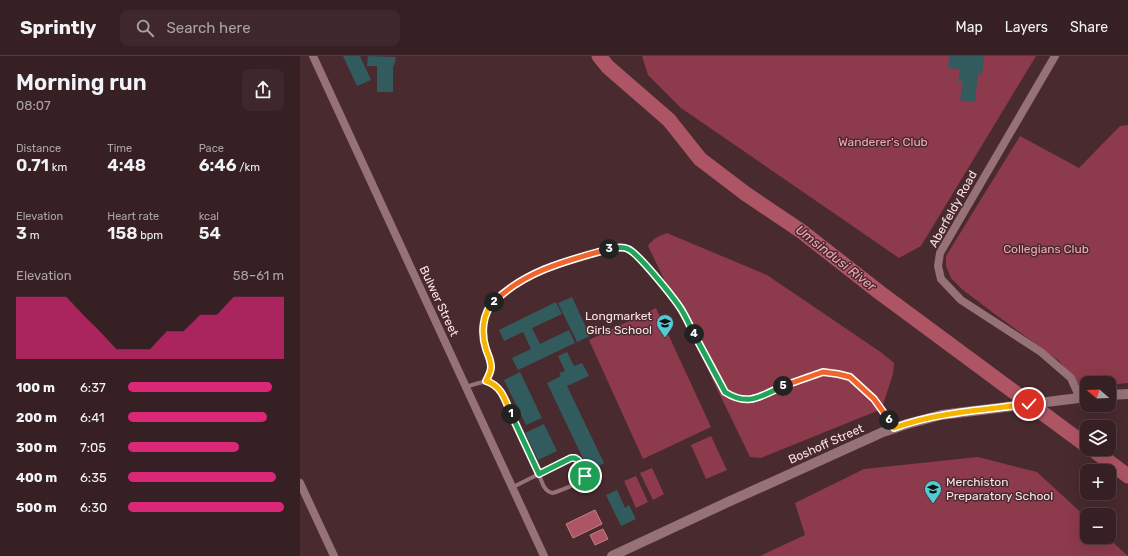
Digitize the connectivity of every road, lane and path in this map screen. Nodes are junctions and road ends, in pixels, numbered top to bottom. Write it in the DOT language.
graph roads {
  1 [pos="313,56"];
  2 [pos="1055,56"];
  3 [pos="486,381"];
  4 [pos="466,387"];
  5 [pos="1080,392"];
  6 [pos="1128,394"];
  7 [pos="1116,395"];
  8 [pos="1080,397"];
  9 [pos="894,428"];
  10 [pos="539,474"];
  11 [pos="300,483"];
  12 [pos="512,487"];
  13 [pos="334,556"];
  14 [pos="544,556"];
  15 [pos="612,556"];
  1 -- 4 [label="street, Bulwer Street"];
  2 -- 5 [label="street, Aberfeldy Road"];
  3 -- 4 [label="lane"];
  3 -- 9 [label="lane"];
  3 -- 10 [label="lane"];
  4 -- 12 [label="street, Bulwer Street"];
  6 -- 7 [label="main road"];
  8 -- 9 [label="main road, Boshoff Street"];
  9 -- 15 [label="main road, Boshoff Street"];
  10 -- 10 [label="lane"];
  10 -- 12 [label="lane"];
  11 -- 13 [label="street"];
  12 -- 14 [label="street, Bulwer Street"];
}
